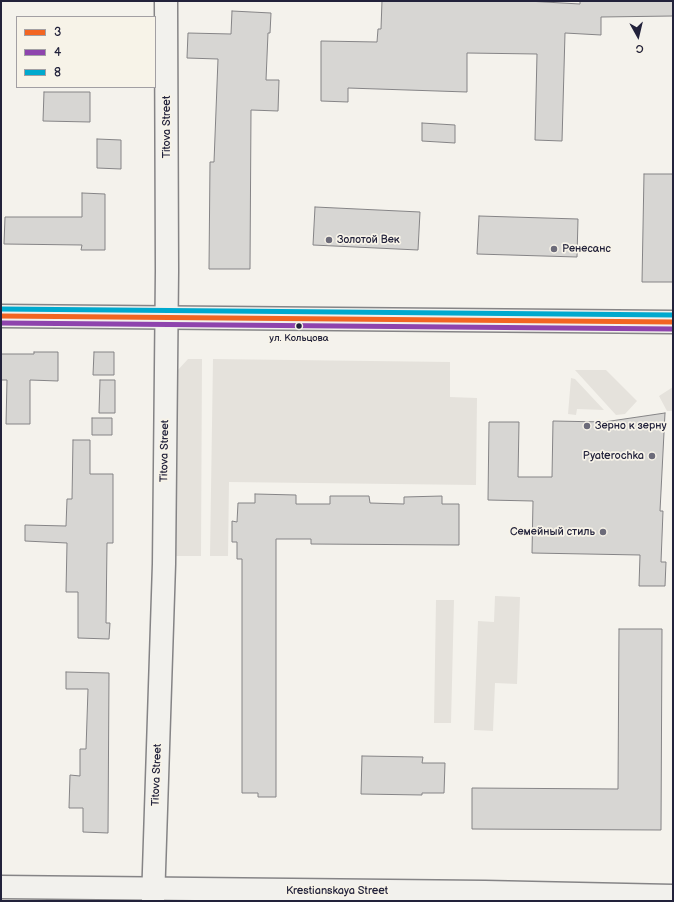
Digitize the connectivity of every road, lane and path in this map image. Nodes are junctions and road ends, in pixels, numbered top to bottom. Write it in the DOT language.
graph roads {
  1 [pos="166,1"];
  2 [pos="1,316"];
  3 [pos="166,318"];
  4 [pos="673,322"];
  5 [pos="1,887"];
  6 [pos="153,895"];
  7 [pos="673,896"];
  1 -- 3 [label="street, Titova Street"];
  2 -- 3 [label="street"];
  3 -- 4 [label="street"];
  3 -- 6 [label="street, Titova Street"];
  5 -- 6 [label="street, Krestianskaya Street"];
  6 -- 7 [label="street, Krestianskaya Street"];
}
